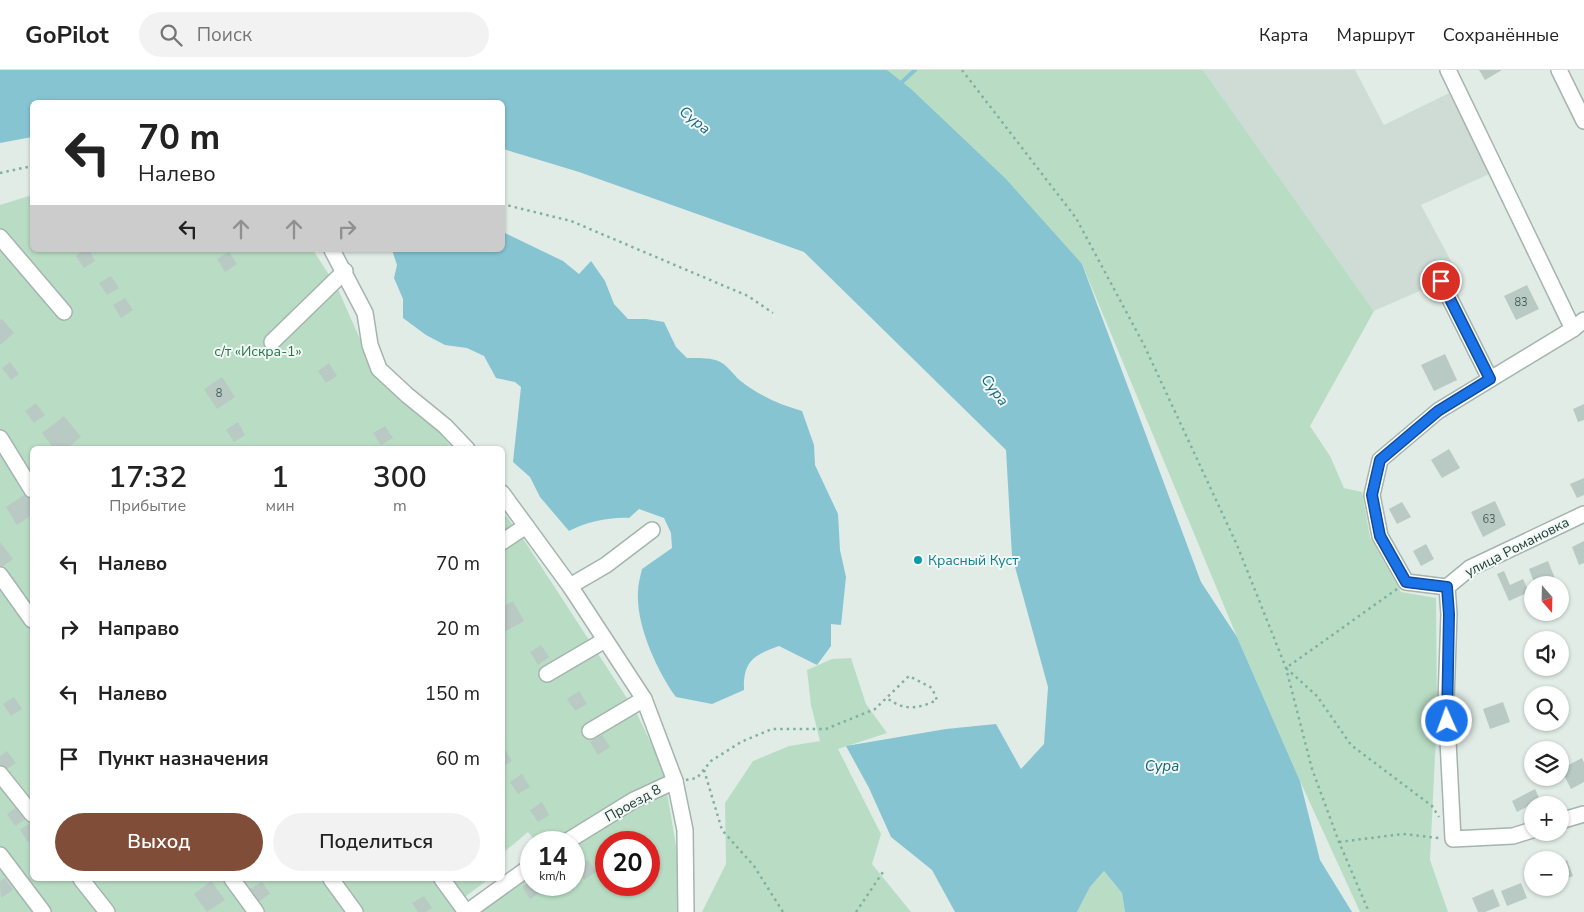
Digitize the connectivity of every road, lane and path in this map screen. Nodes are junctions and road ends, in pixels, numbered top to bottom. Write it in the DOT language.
graph roads {
  1 [pos="962,70"];
  2 [pos="1448,70"];
  3 [pos="1559,70"];
  4 [pos="1584,121"];
  5 [pos="30,166"];
  6 [pos="0,173"];
  7 [pos="505,205"];
  8 [pos="0,238"];
  9 [pos="333,252"];
  10 [pos="345,271"];
  11 [pos="1441,281"];
  12 [pos="64,312"];
  13 [pos="773,312"];
  14 [pos="1578,325"];
  15 [pos="272,342"];
  16 [pos="1490,379"];
  17 [pos="0,438"];
  18 [pos="464,446"];
  19 [pos="30,487"];
  20 [pos="505,497"];
  21 [pos="1584,514"];
  22 [pos="526,526"];
  23 [pos="652,530"];
  24 [pos="505,540"];
  25 [pos="0,575"];
  26 [pos="1406,582"];
  27 [pos="1449,584"];
  28 [pos="570,586"];
  29 [pos="30,617"];
  30 [pos="605,640"];
  31 [pos="1286,668"];
  32 [pos="547,674"];
  33 [pos="887,698"];
  34 [pos="644,700"];
  35 [pos="590,731"];
  36 [pos="704,770"];
  37 [pos="0,774"];
  38 [pos="675,781"];
  39 [pos="30,812"];
  40 [pos="1584,814"];
  41 [pos="1569,818"];
  42 [pos="584,831"];
  43 [pos="1524,833"];
  44 [pos="1453,839"];
  45 [pos="1339,842"];
  46 [pos="0,855"];
  47 [pos="886,869"];
  48 [pos="520,874"];
  49 [pos="84,881"];
  50 [pos="233,881"];
  51 [pos="332,881"];
  52 [pos="443,881"];
  53 [pos="43,912"];
  54 [pos="107,912"];
  55 [pos="256,912"];
  56 [pos="355,912"];
  57 [pos="466,912"];
  58 [pos="686,912"];
  59 [pos="783,912"];
  60 [pos="856,912"];
  61 [pos="1369,912"];
  1 -- 31 [label="path"];
  2 -- 14 [label="street"];
  3 -- 4 [label="street"];
  5 -- 6 [label="path"];
  7 -- 13 [label="path"];
  8 -- 12 [label="street"];
  9 -- 10 [label="street"];
  10 -- 15 [label="street"];
  10 -- 18 [label="street"];
  11 -- 16 [label="street"];
  14 -- 16 [label="street"];
  16 -- 26 [label="street"];
  17 -- 19 [label="street"];
  20 -- 22 [label="street"];
  21 -- 27 [label="street, улица Романовка"];
  22 -- 24 [label="street"];
  22 -- 28 [label="street"];
  23 -- 28 [label="street"];
  25 -- 29 [label="street"];
  26 -- 27 [label="street"];
  26 -- 31 [label="path"];
  27 -- 44 [label="street"];
  28 -- 30 [label="street"];
  30 -- 32 [label="street"];
  30 -- 34 [label="street"];
  31 -- 44 [label="path"];
  31 -- 45 [label="path"];
  33 -- 33 [label="path"];
  33 -- 36 [label="path"];
  34 -- 35 [label="street"];
  34 -- 38 [label="street"];
  36 -- 38 [label="path"];
  36 -- 59 [label="path"];
  37 -- 39 [label="street"];
  38 -- 42 [label="street, Проезд 8"];
  38 -- 58 [label="street"];
  40 -- 41 [label="street"];
  43 -- 44 [label="street"];
  44 -- 45 [label="path"];
  45 -- 61 [label="path"];
  46 -- 53 [label="street"];
  47 -- 60 [label="path"];
  48 -- 57 [label="street"];
  49 -- 54 [label="street"];
  50 -- 55 [label="street"];
  51 -- 56 [label="street"];
  52 -- 57 [label="street"];
}
